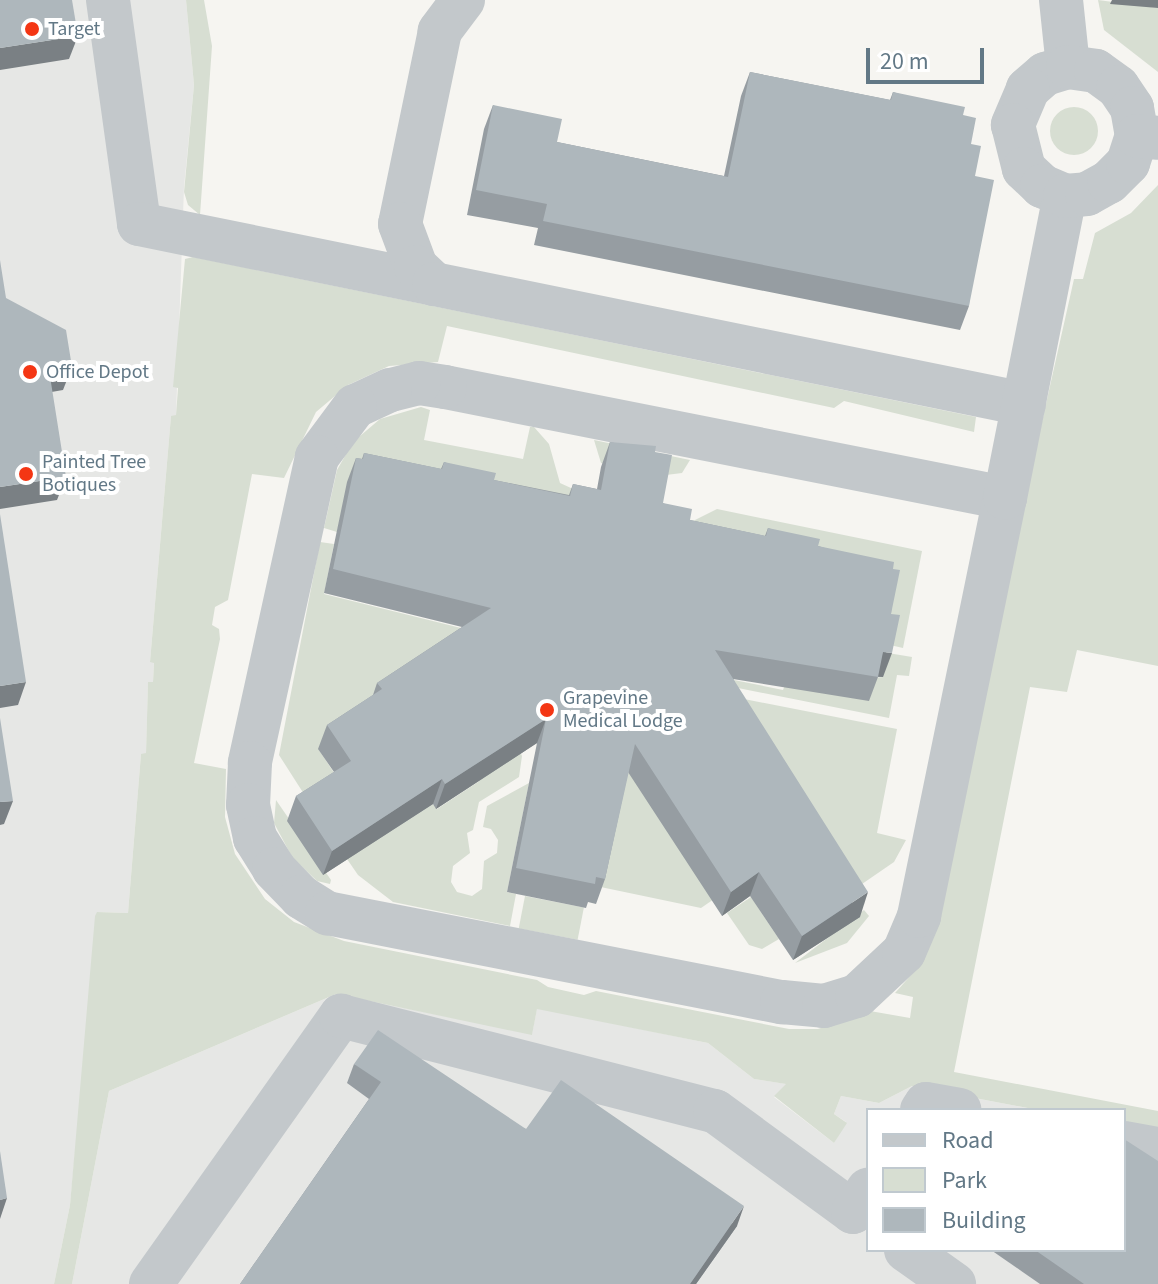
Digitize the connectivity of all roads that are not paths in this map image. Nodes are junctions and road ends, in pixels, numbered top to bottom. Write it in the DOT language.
graph roads {
  1 [pos="108,0"];
  2 [pos="463,0"];
  3 [pos="1061,0"];
  4 [pos="1068,67"];
  5 [pos="1148,137"];
  6 [pos="1065,196"];
  7 [pos="434,284"];
  8 [pos="1024,404"];
  9 [pos="1005,498"];
  10 [pos="923,1108"];
  11 [pos="948,1108"];
  12 [pos="1126,1143"];
  13 [pos="1158,1149"];
  14 [pos="863,1208"];
  15 [pos="909,1252"];
  16 [pos="151,1284"];
  17 [pos="954,1284"];
  1 -- 7 [label="lane"];
  2 -- 7 [label="lane"];
  3 -- 4 [label="lane"];
  4 -- 5 [label="lane"];
  4 -- 6 [label="lane"];
  5 -- 6 [label="lane"];
  6 -- 8 [label="lane"];
  7 -- 8 [label="lane"];
  8 -- 9 [label="lane"];
  9 -- 9 [label="lane"];
  10 -- 11 [label="lane"];
  12 -- 13 [label="lane"];
  14 -- 16 [label="lane"];
  15 -- 17 [label="lane"];
}
